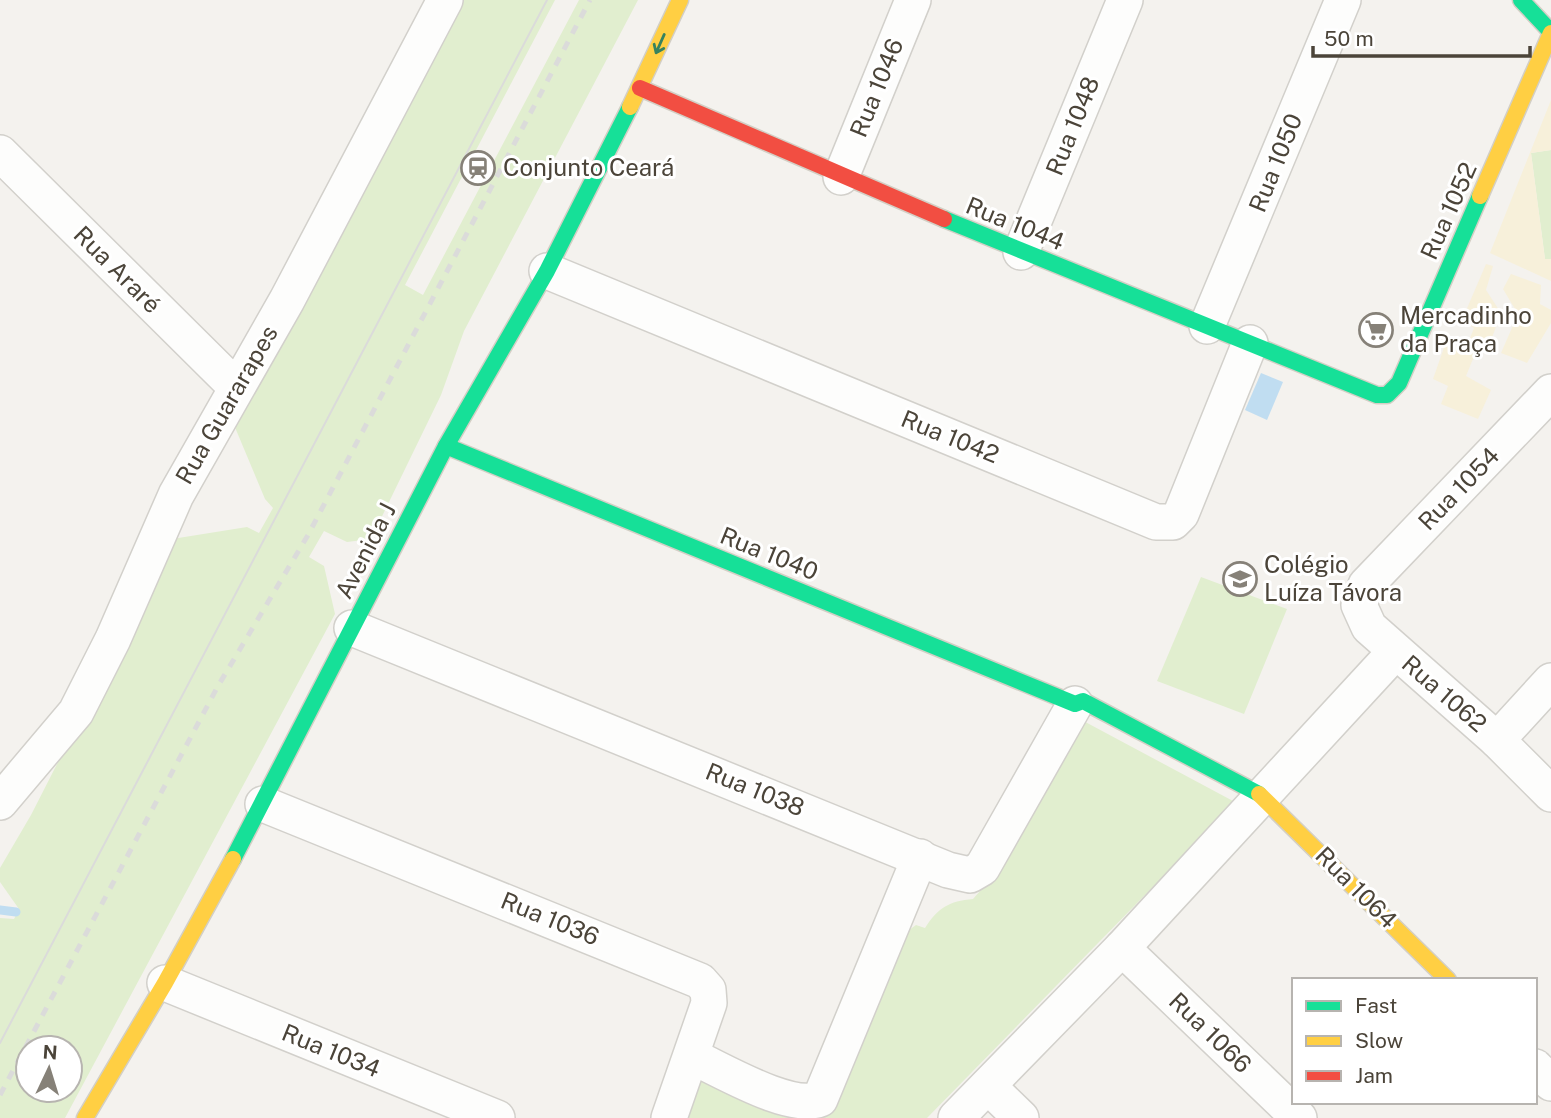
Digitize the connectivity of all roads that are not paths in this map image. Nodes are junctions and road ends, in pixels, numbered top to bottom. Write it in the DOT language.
graph roads {
  1 [pos="445,0"];
  2 [pos="680,0"];
  3 [pos="913,0"];
  4 [pos="1125,0"];
  5 [pos="1343,0"];
  6 [pos="1521,0"];
  7 [pos="1551,33"];
  8 [pos="640,88"];
  9 [pos="0,153"];
  10 [pos="841,177"];
  11 [pos="1021,252"];
  12 [pos="547,271"];
  13 [pos="1207,326"];
  14 [pos="1250,343"];
  15 [pos="235,386"];
  16 [pos="1551,392"];
  17 [pos="1377,395"];
  18 [pos="446,446"];
  19 [pos="1366,585"];
  20 [pos="352,628"];
  21 [pos="1395,652"];
  22 [pos="1551,681"];
  23 [pos="1075,704"];
  24 [pos="1496,740"];
  25 [pos="1551,794"];
  26 [pos="1264,796"];
  27 [pos="0,802"];
  28 [pos="263,804"];
  29 [pos="920,857"];
  30 [pos="1122,948"];
  31 [pos="1446,978"];
  32 [pos="165,984"];
  33 [pos="693,1056"];
  34 [pos="1537,1069"];
  35 [pos="1551,1083"];
  36 [pos="988,1086"];
  37 [pos="85,1118"];
  38 [pos="497,1118"];
  39 [pos="669,1118"];
  40 [pos="956,1118"];
  41 [pos="1021,1118"];
  42 [pos="1298,1118"];
  1 -- 15 [label="street, Rua Guararapes"];
  2 -- 8 [label="street, Avenida J, one-way"];
  3 -- 10 [label="street, Rua 1046"];
  4 -- 11 [label="street, Rua 1048"];
  5 -- 13 [label="street, Rua 1050"];
  6 -- 7 [label="street"];
  7 -- 17 [label="street, Rua 1052"];
  8 -- 10 [label="street, Rua 1044"];
  8 -- 12 [label="street, Avenida J"];
  9 -- 15 [label="street, Rua Araré"];
  10 -- 11 [label="street, Rua 1044"];
  11 -- 13 [label="street, Rua 1044"];
  12 -- 14 [label="street, Rua 1042"];
  12 -- 18 [label="street, Avenida J"];
  13 -- 14 [label="street, Rua 1044"];
  14 -- 17 [label="street, Rua 1044"];
  15 -- 27 [label="street, Rua Guararapes"];
  16 -- 19 [label="street, Rua 1054"];
  18 -- 20 [label="street, Avenida J"];
  18 -- 23 [label="street, Rua 1040"];
  19 -- 21 [label="street, Rua 1062"];
  20 -- 28 [label="street, Avenida J"];
  20 -- 29 [label="street, Rua 1038"];
  21 -- 24 [label="street, Rua 1062"];
  21 -- 26 [label="street"];
  22 -- 24 [label="street"];
  23 -- 26 [label="street, Rua 1040"];
  23 -- 29 [label="street, Rua 1038"];
  24 -- 25 [label="street, Rua 1062"];
  26 -- 30 [label="street"];
  26 -- 31 [label="street, Rua 1064"];
  28 -- 32 [label="street, Avenida J"];
  28 -- 33 [label="street, Rua 1036"];
  29 -- 33 [label="street"];
  30 -- 36 [label="street"];
  30 -- 42 [label="street, Rua 1066"];
  32 -- 37 [label="street, Avenida J"];
  32 -- 38 [label="street, Rua 1034"];
  33 -- 39 [label="street, Rua 1036"];
  34 -- 35 [label="street"];
  36 -- 40 [label="street"];
  36 -- 41 [label="street"];
}
